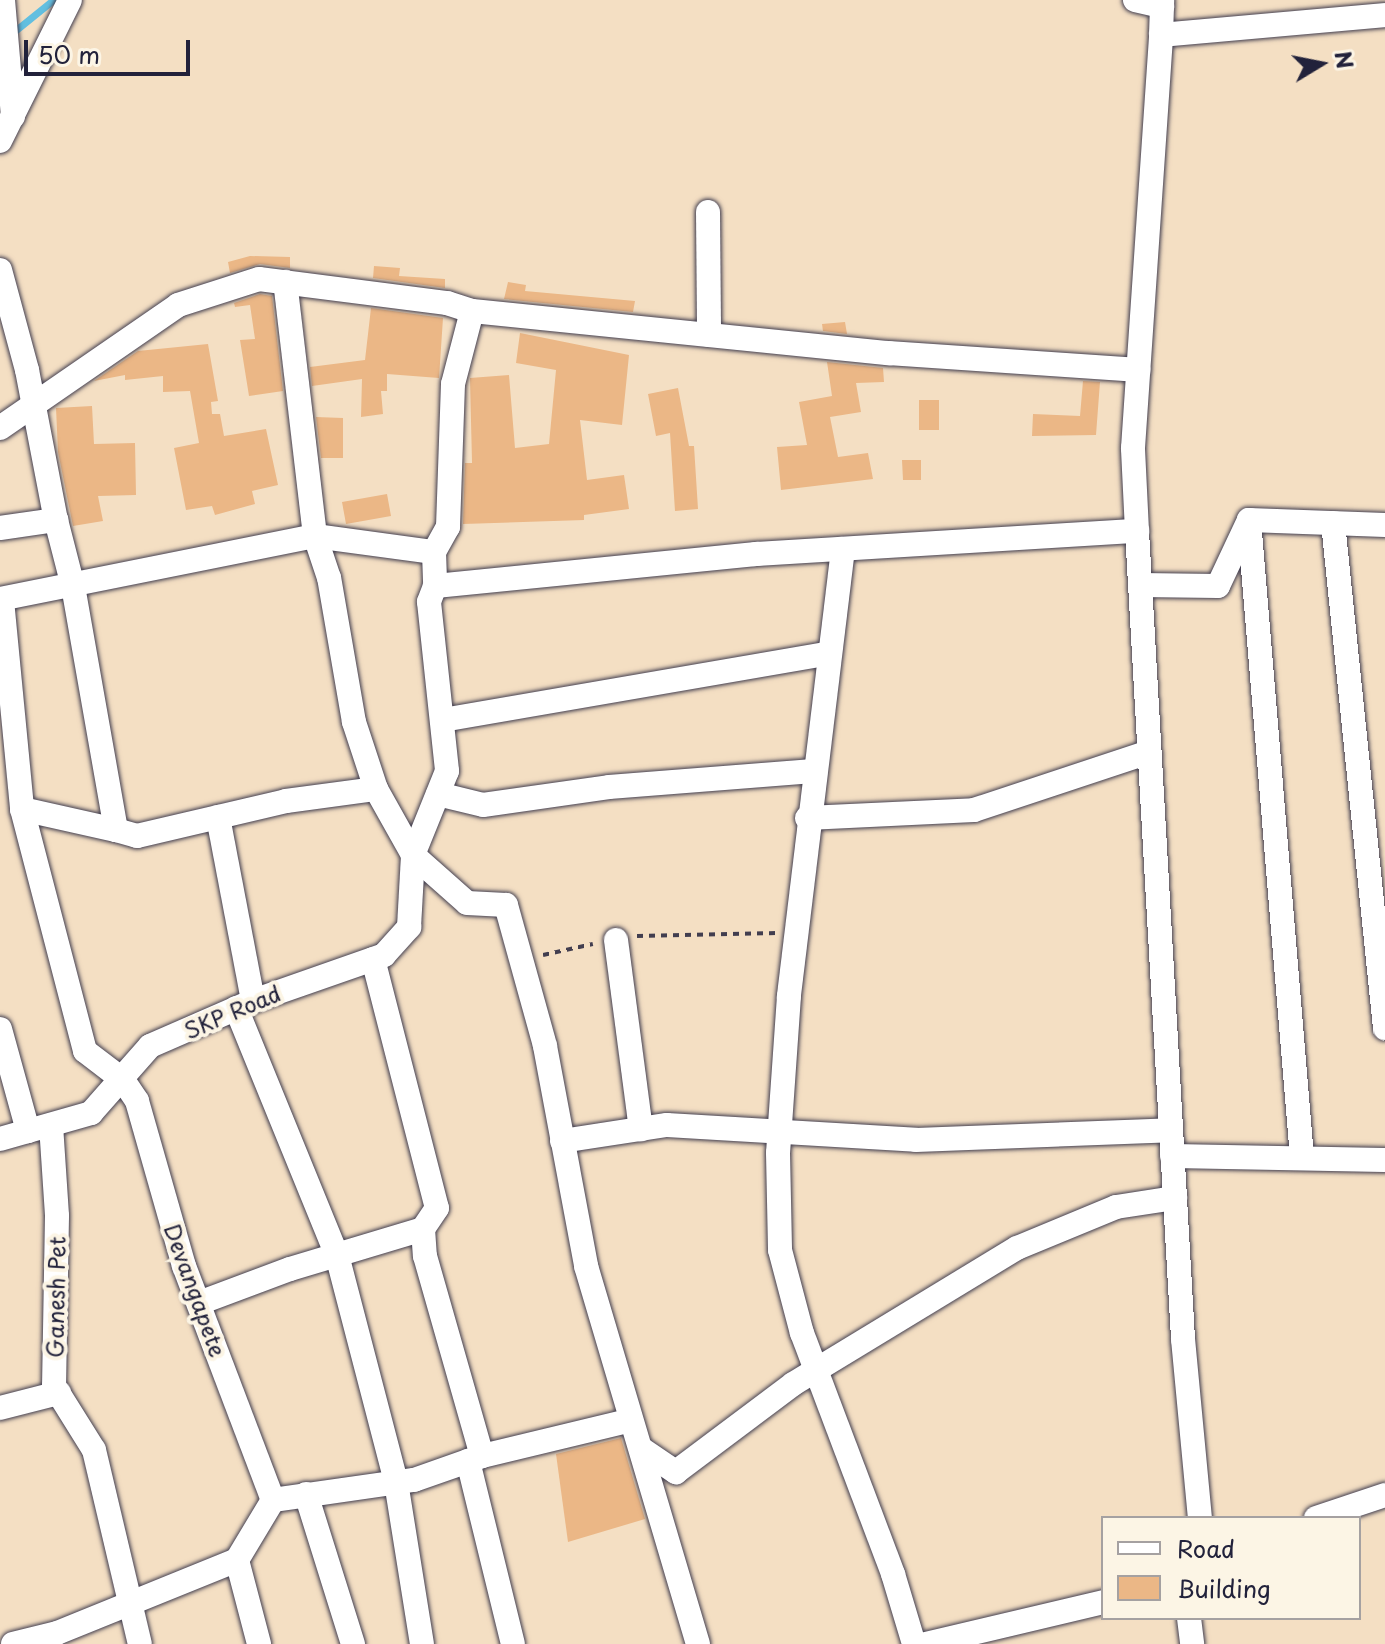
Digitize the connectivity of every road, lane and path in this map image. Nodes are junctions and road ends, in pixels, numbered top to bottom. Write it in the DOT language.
graph roads {
  1 [pos="3,0"];
  2 [pos="70,0"];
  3 [pos="1135,0"];
  4 [pos="1162,3"];
  5 [pos="1385,15"];
  6 [pos="1161,35"];
  7 [pos="13,117"];
  8 [pos="0,141"];
  9 [pos="708,212"];
  10 [pos="0,270"];
  11 [pos="285,282"];
  12 [pos="472,311"];
  13 [pos="709,335"];
  14 [pos="1138,370"];
  15 [pos="35,404"];
  16 [pos="0,428"];
  17 [pos="56,520"];
  18 [pos="1249,520"];
  19 [pos="1333,523"];
  20 [pos="1385,525"];
  21 [pos="0,528"];
  22 [pos="1137,531"];
  23 [pos="315,536"];
  24 [pos="843,549"];
  25 [pos="434,552"];
  26 [pos="1140,585"];
  27 [pos="73,586"];
  28 [pos="435,586"];
  29 [pos="1,600"];
  30 [pos="829,653"];
  31 [pos="443,720"];
  32 [pos="1149,752"];
  33 [pos="813,771"];
  34 [pos="376,789"];
  35 [pos="438,794"];
  36 [pos="1373,801"];
  37 [pos="22,809"];
  38 [pos="218,817"];
  39 [pos="807,818"];
  40 [pos="116,830"];
  41 [pos="413,855"];
  42 [pos="795,936"];
  43 [pos="616,940"];
  44 [pos="373,959"];
  45 [pos="522,961"];
  46 [pos="245,1004"];
  47 [pos="1385,1028"];
  48 [pos="0,1029"];
  49 [pos="123,1080"];
  50 [pos="40,1128"];
  51 [pos="641,1129"];
  52 [pos="1171,1130"];
  53 [pos="779,1132"];
  54 [pos="0,1139"];
  55 [pos="562,1141"];
  56 [pos="1172,1156"];
  57 [pos="1302,1158"];
  58 [pos="1385,1160"];
  59 [pos="1175,1198"];
  60 [pos="423,1229"];
  61 [pos="337,1255"];
  62 [pos="199,1303"];
  63 [pos="815,1369"];
  64 [pos="59,1393"];
  65 [pos="0,1408"];
  66 [pos="628,1421"];
  67 [pos="643,1450"];
  68 [pos="475,1459"];
  69 [pos="396,1482"];
  70 [pos="306,1494"];
  71 [pos="1385,1495"];
  72 [pos="273,1500"];
  73 [pos="1200,1516"];
  74 [pos="1322,1516"];
  75 [pos="237,1560"];
  76 [pos="131,1603"];
  77 [pos="1101,1603"];
  78 [pos="1189,1620"];
  79 [pos="982,1638"];
  80 [pos="8,1641"];
  81 [pos="140,1644"];
  82 [pos="259,1644"];
  83 [pos="353,1644"];
  84 [pos="422,1644"];
  85 [pos="513,1644"];
  86 [pos="698,1644"];
  87 [pos="914,1644"];
  88 [pos="926,1644"];
  89 [pos="1192,1644"];
  1 -- 7 [label="street"];
  2 -- 7 [label="street"];
  3 -- 4 [label="street"];
  4 -- 6 [label="street"];
  5 -- 6 [label="street"];
  6 -- 14 [label="street"];
  7 -- 8 [label="street"];
  9 -- 13 [label="street"];
  10 -- 15 [label="street"];
  11 -- 12 [label="street"];
  11 -- 15 [label="street"];
  11 -- 23 [label="street"];
  12 -- 13 [label="street"];
  12 -- 25 [label="street"];
  13 -- 14 [label="street"];
  14 -- 22 [label="street"];
  15 -- 16 [label="street"];
  15 -- 17 [label="street"];
  17 -- 21 [label="street"];
  17 -- 27 [label="street"];
  18 -- 19 [label="street"];
  18 -- 26 [label="street"];
  18 -- 57 [label="street"];
  19 -- 20 [label="street"];
  19 -- 36 [label="street"];
  22 -- 24 [label="street"];
  22 -- 26 [label="street"];
  23 -- 25 [label="street"];
  23 -- 27 [label="street"];
  23 -- 34 [label="street"];
  24 -- 28 [label="street"];
  24 -- 30 [label="street"];
  25 -- 28 [label="street"];
  26 -- 32 [label="street"];
  27 -- 29 [label="street"];
  27 -- 40 [label="street"];
  28 -- 31 [label="street"];
  29 -- 37 [label="street"];
  30 -- 31 [label="street"];
  30 -- 33 [label="street"];
  31 -- 35 [label="street"];
  32 -- 39 [label="street"];
  32 -- 52 [label="street"];
  33 -- 35 [label="street"];
  33 -- 39 [label="street"];
  34 -- 38 [label="street"];
  34 -- 41 [label="street"];
  35 -- 41 [label="street"];
  36 -- 47 [label="street"];
  37 -- 40 [label="street"];
  37 -- 49 [label="street"];
  38 -- 40 [label="street"];
  38 -- 46 [label="street"];
  39 -- 42 [label="street"];
  41 -- 44 [label="street, SKP Road"];
  41 -- 45 [label="street"];
  42 -- 43 [label="path"];
  42 -- 53 [label="street"];
  43 -- 45 [label="path"];
  43 -- 51 [label="street"];
  44 -- 46 [label="street, SKP Road"];
  44 -- 60 [label="street"];
  45 -- 55 [label="street"];
  46 -- 49 [label="street, SKP Road"];
  46 -- 61 [label="street"];
  48 -- 50 [label="street, Ganesh Pet"];
  49 -- 50 [label="street, SKP Road"];
  49 -- 62 [label="street, Devangapete"];
  50 -- 54 [label="street, SKP Road"];
  50 -- 64 [label="street, Ganesh Pet"];
  51 -- 53 [label="street"];
  51 -- 55 [label="street"];
  52 -- 53 [label="street"];
  52 -- 56 [label="street"];
  53 -- 63 [label="street"];
  55 -- 66 [label="street"];
  56 -- 57 [label="street"];
  56 -- 59 [label="street"];
  57 -- 58 [label="street"];
  59 -- 63 [label="street"];
  59 -- 73 [label="street"];
  60 -- 61 [label="street"];
  60 -- 68 [label="street"];
  61 -- 62 [label="street"];
  61 -- 69 [label="street"];
  62 -- 72 [label="street, Devangapete"];
  63 -- 67 [label="street"];
  63 -- 87 [label="street"];
  64 -- 65 [label="street"];
  64 -- 76 [label="street, Ganesh Pet"];
  66 -- 67 [label="street"];
  66 -- 68 [label="street"];
  67 -- 86 [label="street"];
  68 -- 69 [label="street"];
  68 -- 85 [label="street"];
  69 -- 70 [label="street"];
  69 -- 84 [label="street"];
  70 -- 72 [label="street"];
  70 -- 83 [label="street"];
  71 -- 74 [label="street"];
  72 -- 75 [label="street"];
  75 -- 76 [label="street"];
  75 -- 82 [label="street"];
  76 -- 80 [label="street"];
  76 -- 81 [label="street, Ganesh Pet"];
  77 -- 79 [label="street"];
  78 -- 89 [label="street"];
  79 -- 88 [label="street"];
}
